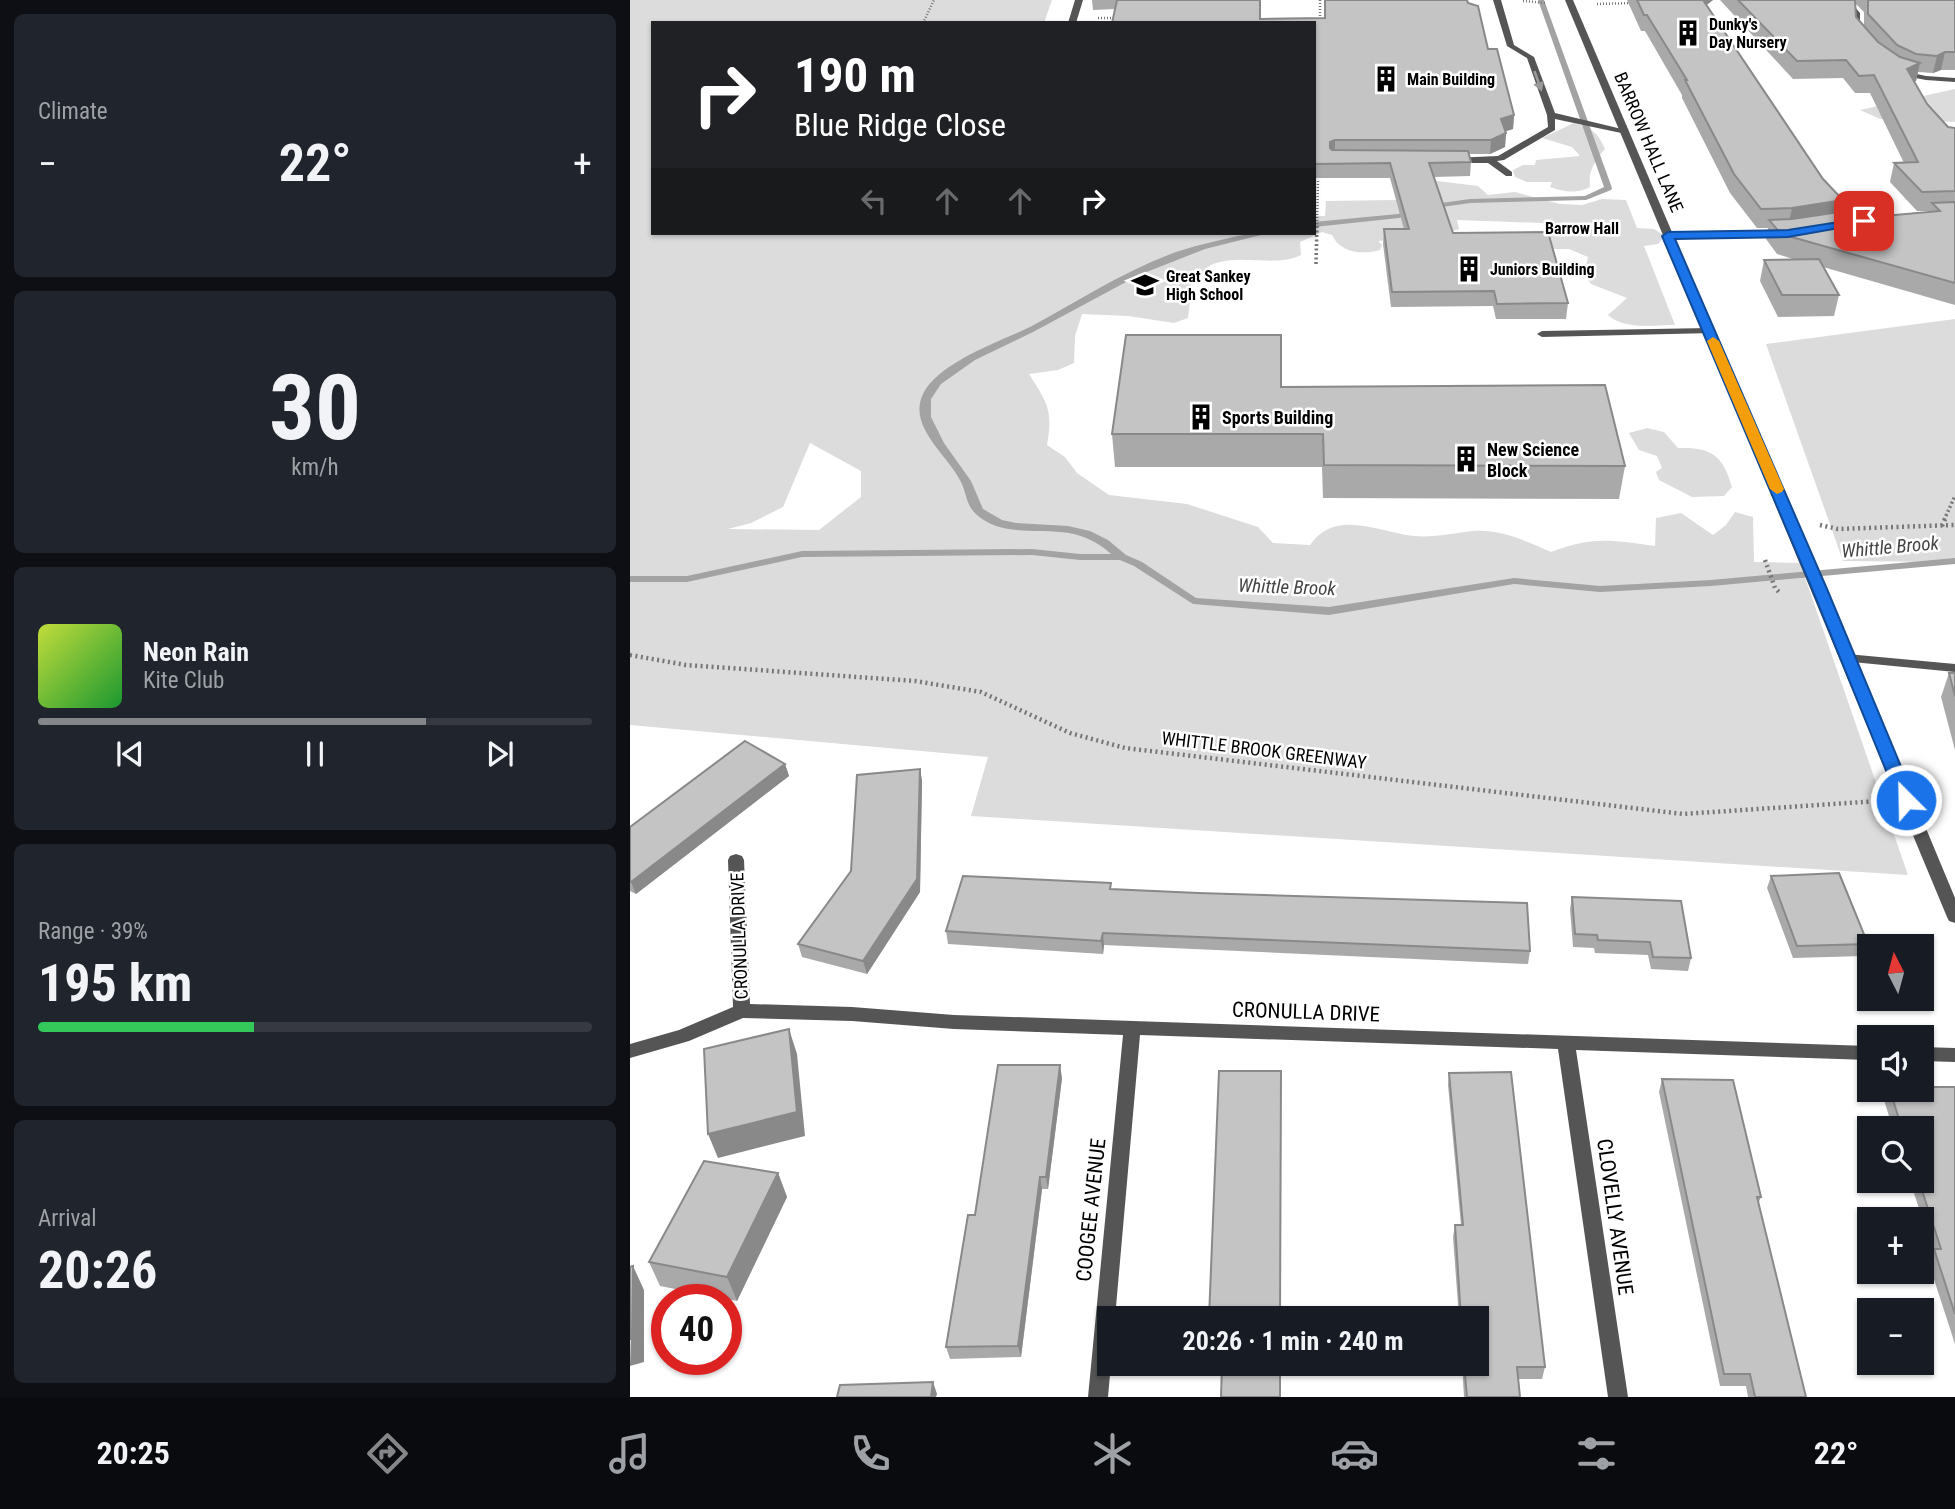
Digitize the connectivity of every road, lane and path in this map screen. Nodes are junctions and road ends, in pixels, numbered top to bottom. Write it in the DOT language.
graph roads {
  1 [pos="934,0"];
  2 [pos="1079,0"];
  3 [pos="1320,0"];
  4 [pos="1569,0"];
  5 [pos="1845,0"];
  6 [pos="1497,1"];
  7 [pos="1532,3"];
  8 [pos="1548,3"];
  9 [pos="1638,3"];
  10 [pos="1601,4"];
  11 [pos="924,21"];
  12 [pos="1073,21"];
  13 [pos="1320,30"];
  14 [pos="1865,41"];
  15 [pos="1889,68"];
  16 [pos="1955,80"];
  17 [pos="1551,115"];
  18 [pos="1623,132"];
  19 [pos="1490,160"];
  20 [pos="1441,161"];
  21 [pos="1508,174"];
  22 [pos="1318,179"];
  23 [pos="1316,192"];
  24 [pos="1801,231"];
  25 [pos="1668,236"];
  26 [pos="1316,264"];
  27 [pos="1709,331"];
  28 [pos="1542,334"];
  29 [pos="1955,496"];
  30 [pos="1810,523"];
  31 [pos="1955,525"];
  32 [pos="1942,526"];
  33 [pos="1765,561"];
  34 [pos="1780,593"];
  35 [pos="630,654"];
  36 [pos="1847,658"];
  37 [pos="1955,668"];
  38 [pos="1906,800"];
  39 [pos="736,860"];
  40 [pos="1955,917"];
  41 [pos="742,1011"];
  42 [pos="1132,1028"];
  43 [pos="1566,1044"];
  44 [pos="630,1051"];
  45 [pos="1857,1053"];
  46 [pos="1934,1054"];
  47 [pos="1955,1055"];
  48 [pos="1098,1397"];
  49 [pos="1618,1397"];
  1 -- 11 [label="path"];
  2 -- 12 [label="street"];
  3 -- 13 [label="path"];
  4 -- 18 [label="street, BARROW HALL LANE"];
  5 -- 14 [label="street"];
  6 -- 17 [label="street, one-way"];
  7 -- 8 [label="path"];
  9 -- 10 [label="path"];
  15 -- 16 [label="street"];
  17 -- 18 [label="street"];
  17 -- 19 [label="street"];
  18 -- 25 [label="street, BARROW HALL LANE"];
  19 -- 20 [label="street"];
  19 -- 21 [label="street"];
  22 -- 23 [label="path"];
  23 -- 26 [label="path"];
  24 -- 25 [label="street"];
  25 -- 27 [label="street, BARROW HALL LANE"];
  27 -- 28 [label="street"];
  27 -- 36 [label="street, BARROW HALL LANE"];
  29 -- 32 [label="path"];
  30 -- 32 [label="path"];
  31 -- 32 [label="path"];
  33 -- 34 [label="path"];
  35 -- 38 [label="path, WHITTLE BROOK GREENWAY"];
  36 -- 37 [label="street"];
  36 -- 38 [label="street, BARROW HALL LANE"];
  38 -- 40 [label="street, BARROW HALL LANE"];
  39 -- 41 [label="street, CRONULLA DRIVE"];
  41 -- 42 [label="street, CRONULLA DRIVE"];
  41 -- 44 [label="street, CRONULLA DRIVE"];
  42 -- 43 [label="street, CRONULLA DRIVE"];
  42 -- 48 [label="street, COOGEE AVENUE"];
  43 -- 45 [label="street, CRONULLA DRIVE"];
  43 -- 49 [label="street, CLOVELLY AVENUE"];
  46 -- 47 [label="street"];
}
